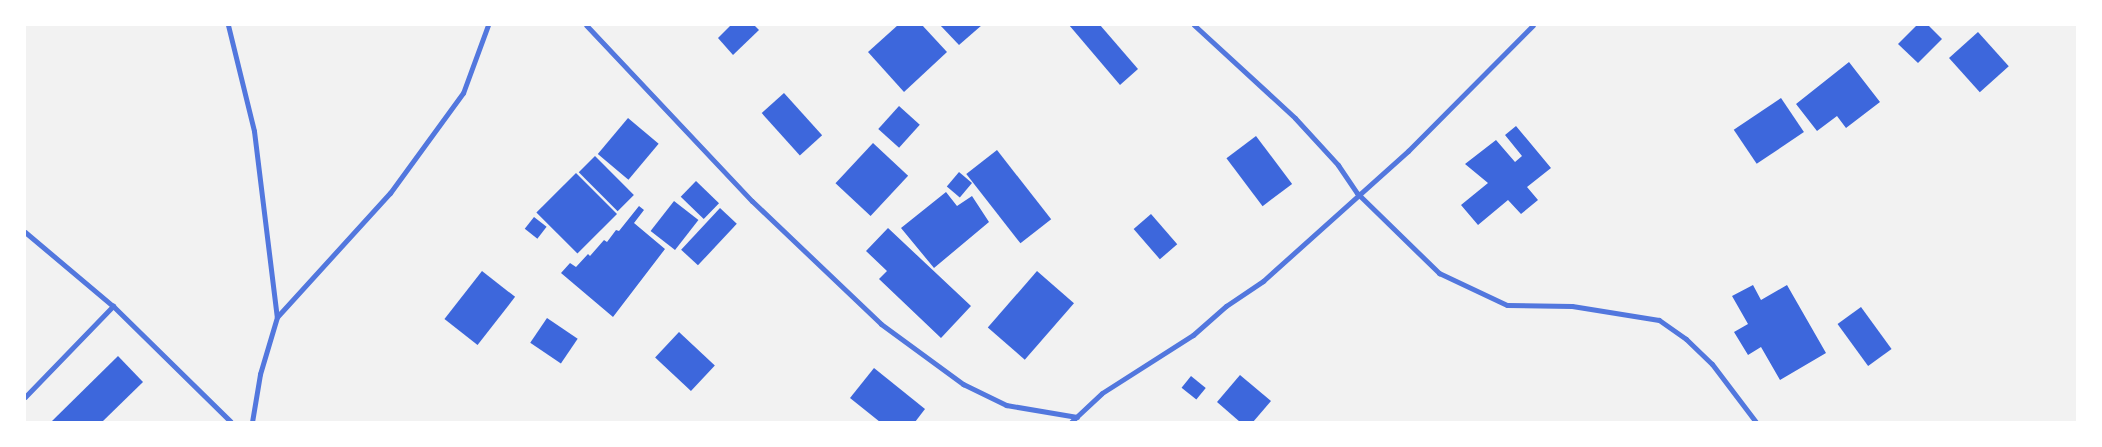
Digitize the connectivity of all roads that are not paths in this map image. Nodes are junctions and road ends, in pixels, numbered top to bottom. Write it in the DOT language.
graph roads {
  1 [pos="228,25"];
  2 [pos="488,25"];
  3 [pos="586,25"];
  4 [pos="1194,25"];
  5 [pos="1532,25"];
  6 [pos="1357,193"];
  7 [pos="25,232"];
  8 [pos="113,306"];
  9 [pos="277,317"];
  10 [pos="25,397"];
  11 [pos="1077,417"];
  12 [pos="231,422"];
  13 [pos="252,422"];
  14 [pos="1071,422"];
  15 [pos="1756,422"];
  1 -- 9 [label="street"];
  2 -- 9 [label="street"];
  3 -- 11 [label="street"];
  4 -- 6 [label="street"];
  5 -- 6 [label="street"];
  6 -- 11 [label="street"];
  6 -- 15 [label="street"];
  7 -- 8 [label="street"];
  8 -- 10 [label="street"];
  8 -- 12 [label="street"];
  9 -- 13 [label="street"];
  11 -- 14 [label="street"];
}
